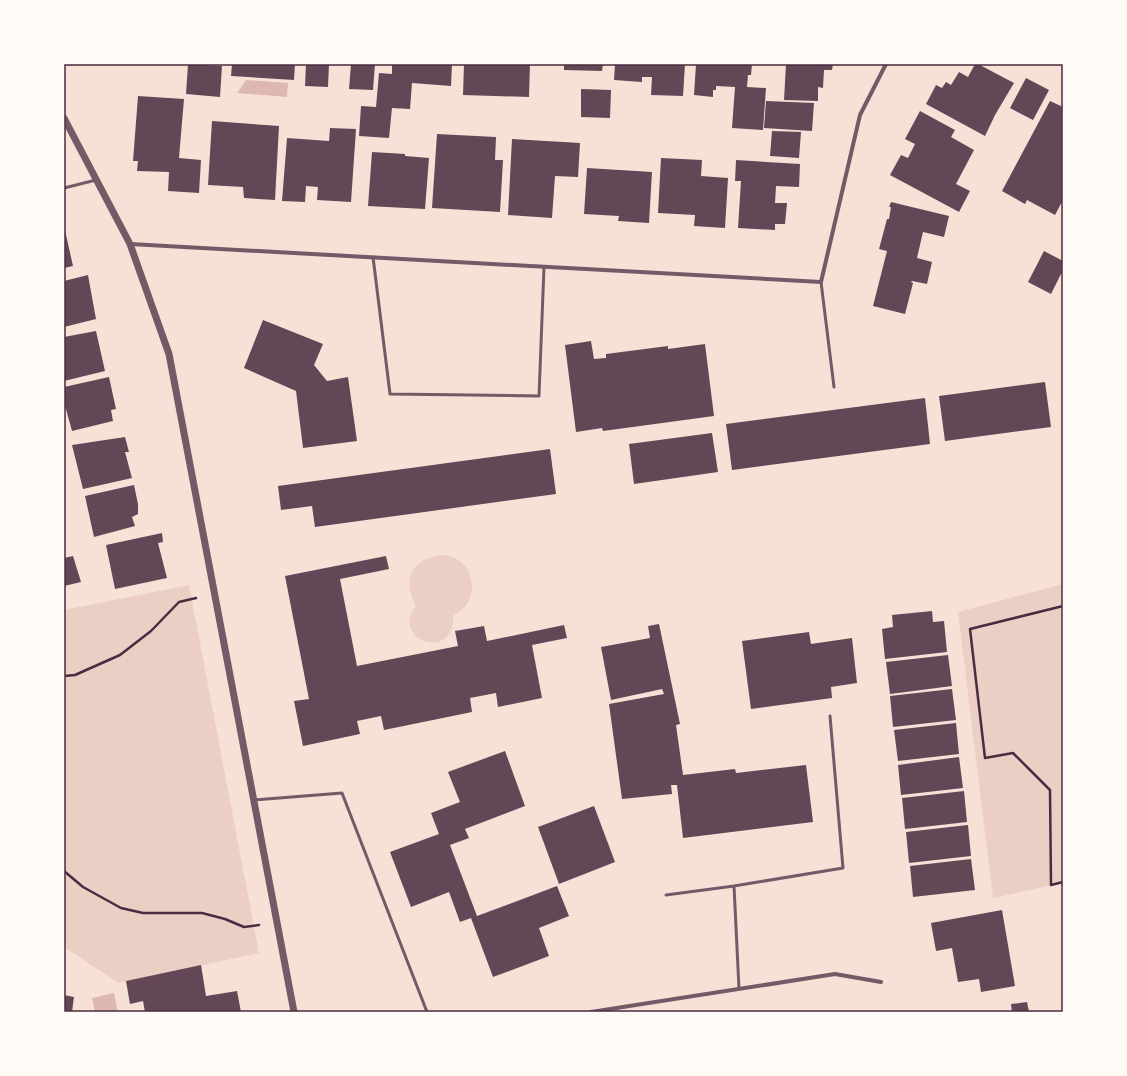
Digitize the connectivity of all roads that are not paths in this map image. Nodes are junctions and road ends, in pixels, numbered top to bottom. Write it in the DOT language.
graph roads {
  1 [pos="886,64"];
  2 [pos="64,118"];
  3 [pos="96,180"];
  4 [pos="64,188"];
  5 [pos="130,244"];
  6 [pos="373,257"];
  7 [pos="544,266"];
  8 [pos="821,282"];
  9 [pos="834,387"];
  10 [pos="830,716"];
  11 [pos="254,800"];
  12 [pos="734,886"];
  13 [pos="666,895"];
  14 [pos="881,982"];
  15 [pos="740,989"];
  16 [pos="294,1012"];
  17 [pos="427,1012"];
  18 [pos="591,1012"];
  1 -- 8 [label="street"];
  2 -- 3 [label="street"];
  3 -- 4 [label="lane"];
  3 -- 5 [label="street"];
  5 -- 6 [label="street"];
  5 -- 11 [label="street"];
  6 -- 7 [label="street"];
  6 -- 7 [label="lane"];
  7 -- 8 [label="street"];
  8 -- 9 [label="lane"];
  10 -- 12 [label="lane"];
  11 -- 16 [label="street"];
  11 -- 17 [label="lane"];
  12 -- 13 [label="lane"];
  12 -- 15 [label="lane"];
  14 -- 15 [label="street"];
  15 -- 18 [label="street"];
}
